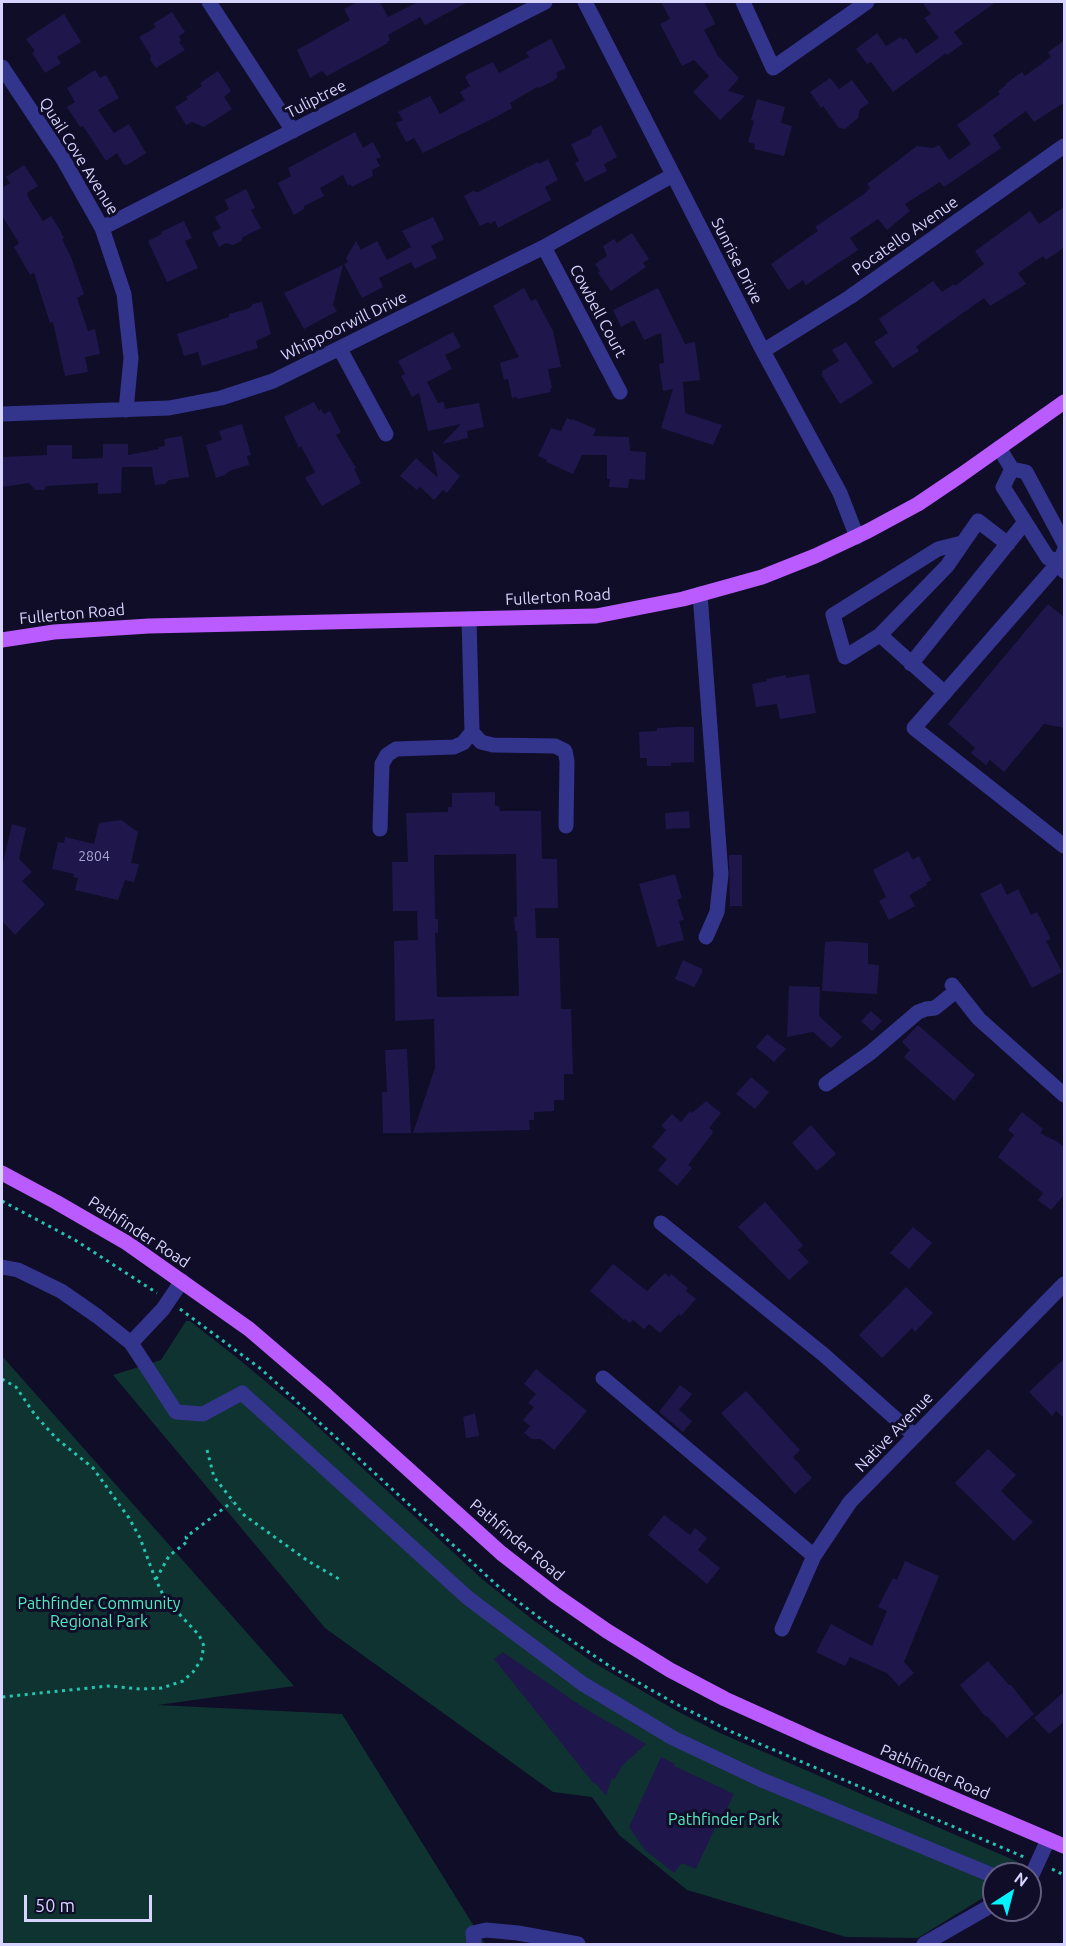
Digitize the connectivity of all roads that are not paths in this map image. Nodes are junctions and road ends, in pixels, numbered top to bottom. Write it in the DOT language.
graph roads {
  1 [pos="208,2"];
  2 [pos="545,2"];
  3 [pos="585,2"];
  4 [pos="743,2"];
  5 [pos="867,2"];
  6 [pos="2,68"];
  7 [pos="293,131"];
  8 [pos="1065,146"];
  9 [pos="674,175"];
  10 [pos="102,228"];
  11 [pos="544,247"];
  12 [pos="340,349"];
  13 [pos="763,351"];
  14 [pos="620,392"];
  15 [pos="1065,402"];
  16 [pos="126,410"];
  17 [pos="2,414"];
  18 [pos="386,434"];
  19 [pos="999,448"];
  20 [pos="1012,470"];
  21 [pos="1025,522"];
  22 [pos="857,537"];
  23 [pos="962,543"];
  24 [pos="1065,543"];
  25 [pos="1008,544"];
  26 [pos="1063,561"];
  27 [pos="700,594"];
  28 [pos="469,619"];
  29 [pos="880,635"];
  30 [pos="2,640"];
  31 [pos="911,664"];
  32 [pos="945,693"];
  33 [pos="472,732"];
  34 [pos="566,826"];
  35 [pos="380,829"];
  36 [pos="1065,846"];
  37 [pos="706,937"];
  38 [pos="826,1084"];
  39 [pos="1065,1095"];
  40 [pos="2,1173"];
  41 [pos="661,1223"];
  42 [pos="2,1267"];
  43 [pos="182,1281"];
  44 [pos="1065,1284"];
  45 [pos="131,1343"];
  46 [pos="603,1378"];
  47 [pos="915,1436"];
  48 [pos="814,1556"];
  49 [pos="782,1629"];
  50 [pos="1048,1840"];
  51 [pos="1065,1846"];
  52 [pos="1038,1862"];
  53 [pos="982,1871"];
  54 [pos="982,1911"];
  55 [pos="474,1944"];
  56 [pos="578,1944"];
  57 [pos="924,1944"];
  1 -- 7 [label="street"];
  2 -- 7 [label="street, Tuliptree"];
  3 -- 9 [label="street, Sunrise Drive"];
  4 -- 5 [label="street"];
  6 -- 10 [label="street, Quail Cove Avenue"];
  7 -- 10 [label="street, Tuliptree"];
  8 -- 13 [label="street, Pocatello Avenue"];
  9 -- 11 [label="street, Whippoorwill Drive"];
  9 -- 13 [label="street, Sunrise Drive"];
  10 -- 16 [label="street, Quail Cove Avenue"];
  11 -- 12 [label="street, Whippoorwill Drive"];
  11 -- 14 [label="street, Cowbell Court"];
  12 -- 16 [label="street, Whippoorwill Drive"];
  12 -- 18 [label="street"];
  13 -- 22 [label="street, Sunrise Drive"];
  15 -- 19 [label="main road, Fullerton Road"];
  16 -- 17 [label="street, Whippoorwill Drive"];
  19 -- 20 [label="street"];
  19 -- 22 [label="main road, Fullerton Road"];
  20 -- 21 [label="street"];
  20 -- 24 [label="street"];
  21 -- 25 [label="street"];
  21 -- 26 [label="street"];
  22 -- 27 [label="main road, Fullerton Road"];
  23 -- 25 [label="street"];
  23 -- 29 [label="street"];
  23 -- 29 [label="street"];
  25 -- 31 [label="street"];
  26 -- 32 [label="street"];
  27 -- 28 [label="main road, Fullerton Road"];
  27 -- 37 [label="street"];
  28 -- 30 [label="main road, Fullerton Road"];
  28 -- 33 [label="street"];
  29 -- 31 [label="street"];
  31 -- 32 [label="street"];
  32 -- 36 [label="street"];
  33 -- 34 [label="street"];
  33 -- 35 [label="street"];
  38 -- 39 [label="street"];
  40 -- 43 [label="main road, Pathfinder Road"];
  41 -- 47 [label="street"];
  42 -- 45 [label="street"];
  43 -- 45 [label="street"];
  43 -- 50 [label="main road, Pathfinder Road"];
  44 -- 47 [label="street, Native Avenue"];
  45 -- 53 [label="street"];
  46 -- 48 [label="street"];
  47 -- 48 [label="street, Native Avenue"];
  48 -- 49 [label="street, Native Avenue"];
  50 -- 51 [label="main road, Pathfinder Road"];
  50 -- 52 [label="street"];
  54 -- 57 [label="street"];
  55 -- 56 [label="street"];
}
